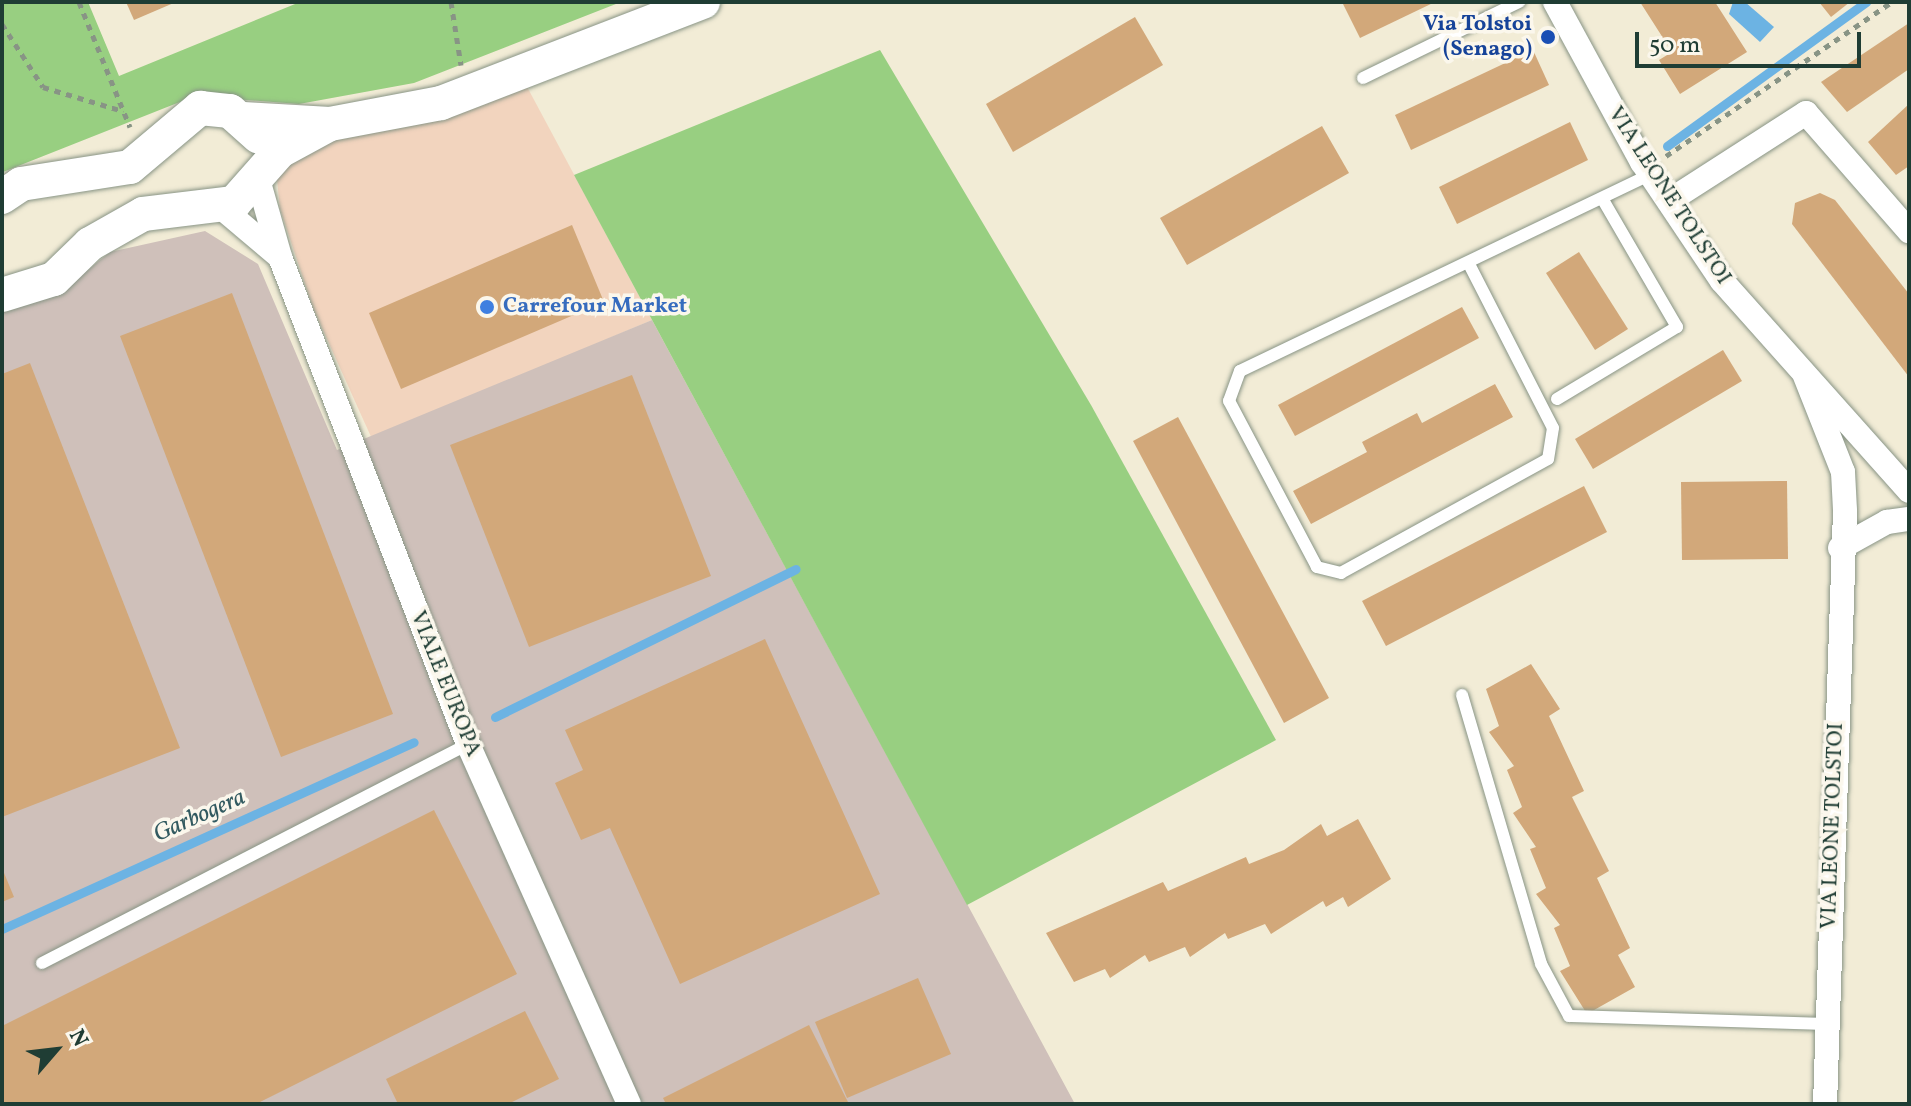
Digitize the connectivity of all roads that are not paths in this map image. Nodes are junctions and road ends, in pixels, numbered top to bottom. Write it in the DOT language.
graph roads {
  1 [pos="703,2"];
  2 [pos="1519,2"];
  3 [pos="1555,2"];
  4 [pos="1363,78"];
  5 [pos="243,119"];
  6 [pos="330,124"];
  7 [pos="1646,168"];
  8 [pos="258,179"];
  9 [pos="3,192"];
  10 [pos="1603,200"];
  11 [pos="1669,201"];
  12 [pos="222,208"];
  13 [pos="1909,231"];
  14 [pos="280,257"];
  15 [pos="1469,264"];
  16 [pos="8,286"];
  17 [pos="1805,376"];
  18 [pos="1557,399"];
  19 [pos="1909,491"];
  20 [pos="1909,519"];
  21 [pos="1840,548"];
  22 [pos="1462,695"];
  23 [pos="468,744"];
  24 [pos="42,963"];
  25 [pos="1828,1024"];
  26 [pos="629,1104"];
  27 [pos="1825,1104"];
  1 -- 6 [label="street"];
  2 -- 4 [label="lane"];
  3 -- 7 [label="street, VIA LEONE TOLSTOI"];
  5 -- 6 [label="street"];
  5 -- 8 [label="street"];
  5 -- 9 [label="street"];
  6 -- 8 [label="street"];
  7 -- 10 [label="lane"];
  7 -- 11 [label="street, VIA LEONE TOLSTOI"];
  8 -- 12 [label="street"];
  8 -- 14 [label="street, VIALE EUROPA"];
  10 -- 15 [label="lane"];
  10 -- 18 [label="lane"];
  11 -- 13 [label="street"];
  11 -- 17 [label="street, VIA LEONE TOLSTOI"];
  12 -- 14 [label="street"];
  12 -- 16 [label="street"];
  14 -- 23 [label="street, VIALE EUROPA"];
  15 -- 15 [label="lane"];
  17 -- 19 [label="street, VIA LEONE TOLSTOI"];
  17 -- 21 [label="street, VIA LEONE TOLSTOI"];
  20 -- 21 [label="street"];
  21 -- 25 [label="street, VIA LEONE TOLSTOI"];
  22 -- 25 [label="lane"];
  23 -- 24 [label="lane"];
  23 -- 26 [label="street, VIALE EUROPA"];
  25 -- 27 [label="street, VIA LEONE TOLSTOI"];
}
